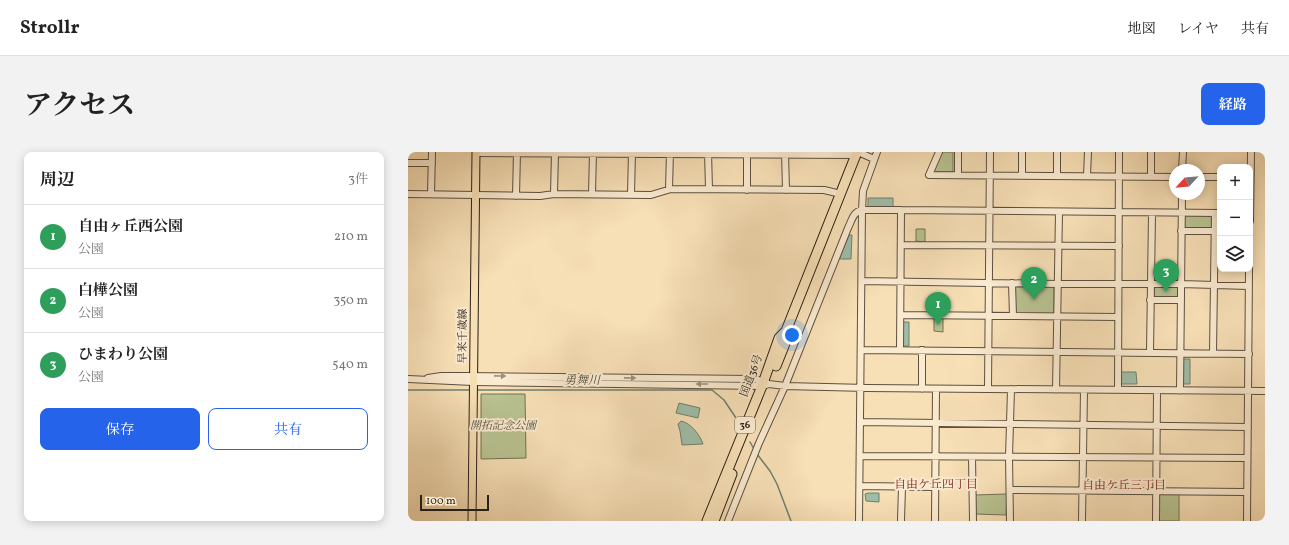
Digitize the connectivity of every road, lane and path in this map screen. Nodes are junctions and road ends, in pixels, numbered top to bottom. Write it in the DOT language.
graph roads {
  1 [pos="432,152"];
  2 [pos="476,152"];
  3 [pos="516,152"];
  4 [pos="555,152"];
  5 [pos="877,152"];
  6 [pos="939,152"];
  7 [pos="958,152"];
  8 [pos="990,152"];
  9 [pos="1022,152"];
  10 [pos="1057,152"];
  11 [pos="1088,152"];
  12 [pos="1119,152"];
  13 [pos="1151,152"];
  14 [pos="1183,152"];
  15 [pos="1251,152"];
  16 [pos="593,153"];
  17 [pos="632,153"];
  18 [pos="670,153"];
  19 [pos="708,153"];
  20 [pos="747,153"];
  21 [pos="785,153"];
  22 [pos="857,153"];
  23 [pos="823,154"];
  24 [pos="874,159"];
  25 [pos="408,163"];
  26 [pos="432,163"];
  27 [pos="1182,164"];
  28 [pos="1251,164"];
  29 [pos="958,175"];
  30 [pos="990,175"];
  31 [pos="1022,176"];
  32 [pos="1057,176"];
  33 [pos="1087,176"];
  34 [pos="1119,176"];
  35 [pos="1151,177"];
  36 [pos="1169,177"];
  37 [pos="1205,177"];
  38 [pos="1217,177"];
  39 [pos="669,189"];
  40 [pos="709,189"];
  41 [pos="747,190"];
  42 [pos="786,190"];
  43 [pos="408,194"];
  44 [pos="431,194"];
  45 [pos="475,194"];
  46 [pos="554,194"];
  47 [pos="592,194"];
  48 [pos="631,194"];
  49 [pos="841,194"];
  50 [pos="516,196"];
  51 [pos="1182,200"];
  52 [pos="862,210"];
  53 [pos="901,210"];
  54 [pos="989,211"];
  55 [pos="1059,212"];
  56 [pos="1119,212"];
  57 [pos="1152,213"];
  58 [pos="1181,213"];
  59 [pos="1217,213"];
  60 [pos="1181,231"];
  61 [pos="1215,231"];
  62 [pos="901,245"];
  63 [pos="989,245"];
  64 [pos="1058,246"];
  65 [pos="1119,246"];
  66 [pos="1250,272"];
  67 [pos="862,281"];
  68 [pos="901,281"];
  69 [pos="988,283"];
  70 [pos="1012,283"];
  71 [pos="1150,283"];
  72 [pos="1058,284"];
  73 [pos="1119,284"];
  74 [pos="1181,284"];
  75 [pos="1214,284"];
  76 [pos="1249,286"];
  77 [pos="1150,300"];
  78 [pos="1181,300"];
  79 [pos="901,315"];
  80 [pos="989,315"];
  81 [pos="1013,316"];
  82 [pos="1057,317"];
  83 [pos="1118,317"];
  84 [pos="861,350"];
  85 [pos="900,350"];
  86 [pos="922,350"];
  87 [pos="988,351"];
  88 [pos="1056,352"];
  89 [pos="1118,352"];
  90 [pos="1150,353"];
  91 [pos="1180,353"];
  92 [pos="1213,353"];
  93 [pos="1249,354"];
  94 [pos="408,379"];
  95 [pos="765,383"];
  96 [pos="473,385"];
  97 [pos="785,386"];
  98 [pos="860,388"];
  99 [pos="922,388"];
  100 [pos="936,389"];
  101 [pos="988,389"];
  102 [pos="1011,389"];
  103 [pos="1056,390"];
  104 [pos="1084,390"];
  105 [pos="1118,390"];
  106 [pos="1158,390"];
  107 [pos="1180,390"];
  108 [pos="1248,391"];
  109 [pos="1265,391"];
  110 [pos="861,422"];
  111 [pos="936,423"];
  112 [pos="1010,424"];
  113 [pos="1083,425"];
  114 [pos="1157,426"];
  115 [pos="1248,427"];
  116 [pos="861,456"];
  117 [pos="936,457"];
  118 [pos="972,457"];
  119 [pos="1009,457"];
  120 [pos="1083,458"];
  121 [pos="1156,458"];
  122 [pos="1248,458"];
  123 [pos="860,486"];
  124 [pos="902,487"];
  125 [pos="936,487"];
  126 [pos="1010,490"];
  127 [pos="1082,491"];
  128 [pos="1156,491"];
  129 [pos="1247,492"];
  130 [pos="472,521"];
  131 [pos="707,521"];
  132 [pos="714,521"];
  133 [pos="728,521"];
  134 [pos="859,521"];
  135 [pos="902,521"];
  136 [pos="935,521"];
  137 [pos="973,521"];
  138 [pos="1010,521"];
  139 [pos="1082,521"];
  140 [pos="1156,521"];
  141 [pos="1247,521"];
  1 -- 26 [label="street"];
  2 -- 3 [label="street"];
  2 -- 45 [label="main road, 早来千歳線"];
  3 -- 4 [label="street"];
  3 -- 50 [label="street"];
  4 -- 16 [label="street"];
  4 -- 46 [label="street"];
  5 -- 24 [label="street"];
  6 -- 29 [label="street"];
  7 -- 29 [label="street"];
  8 -- 30 [label="street"];
  9 -- 31 [label="street"];
  10 -- 32 [label="street"];
  11 -- 33 [label="street"];
  12 -- 34 [label="street"];
  13 -- 35 [label="street"];
  14 -- 27 [label="street"];
  15 -- 28 [label="street"];
  16 -- 17 [label="street"];
  16 -- 47 [label="street"];
  17 -- 18 [label="street"];
  17 -- 48 [label="street"];
  18 -- 19 [label="street"];
  18 -- 39 [label="street"];
  19 -- 20 [label="street"];
  19 -- 40 [label="street"];
  20 -- 21 [label="street"];
  20 -- 41 [label="street"];
  21 -- 23 [label="street"];
  21 -- 42 [label="street"];
  22 -- 23 [label="street"];
  22 -- 24 [label="street"];
  22 -- 49 [label="highway, 国道36号 / 36"];
  24 -- 52 [label="street"];
  25 -- 26 [label="street"];
  26 -- 44 [label="street"];
  29 -- 30 [label="street"];
  30 -- 31 [label="street"];
  30 -- 54 [label="street"];
  31 -- 32 [label="street"];
  32 -- 33 [label="street"];
  33 -- 34 [label="street"];
  34 -- 35 [label="street"];
  34 -- 56 [label="street"];
  35 -- 36 [label="street"];
  37 -- 38 [label="street"];
  39 -- 40 [label="street"];
  39 -- 48 [label="street"];
  40 -- 41 [label="street"];
  41 -- 42 [label="street"];
  42 -- 49 [label="street"];
  43 -- 44 [label="street"];
  44 -- 45 [label="street"];
  45 -- 50 [label="street"];
  45 -- 96 [label="main road, 早来千歳線"];
  46 -- 47 [label="street"];
  46 -- 50 [label="street"];
  47 -- 48 [label="street"];
  49 -- 95 [label="highway, 国道36号 / 36"];
  51 -- 58 [label="street"];
  52 -- 53 [label="street"];
  52 -- 67 [label="street"];
  52 -- 97 [label="street"];
  53 -- 54 [label="street"];
  53 -- 62 [label="street"];
  54 -- 55 [label="street"];
  54 -- 63 [label="street"];
  55 -- 56 [label="street"];
  55 -- 64 [label="street"];
  56 -- 57 [label="street"];
  56 -- 65 [label="street"];
  57 -- 58 [label="street"];
  57 -- 71 [label="street"];
  58 -- 59 [label="street"];
  58 -- 60 [label="street"];
  59 -- 61 [label="street"];
  60 -- 61 [label="street"];
  60 -- 74 [label="street"];
  61 -- 75 [label="street"];
  62 -- 63 [label="street"];
  62 -- 68 [label="street"];
  63 -- 64 [label="street"];
  63 -- 69 [label="street"];
  64 -- 65 [label="street"];
  64 -- 72 [label="street"];
  65 -- 73 [label="street"];
  66 -- 76 [label="street"];
  67 -- 68 [label="street"];
  67 -- 84 [label="street"];
  68 -- 69 [label="street"];
  68 -- 79 [label="street"];
  69 -- 70 [label="street"];
  69 -- 80 [label="street"];
  70 -- 72 [label="street"];
  70 -- 81 [label="street"];
  71 -- 73 [label="street"];
  71 -- 74 [label="street"];
  71 -- 77 [label="street"];
  72 -- 73 [label="street"];
  72 -- 82 [label="street"];
  73 -- 83 [label="street"];
  74 -- 75 [label="street"];
  74 -- 78 [label="street"];
  75 -- 76 [label="street"];
  75 -- 92 [label="street"];
  76 -- 93 [label="street"];
  77 -- 78 [label="street"];
  77 -- 90 [label="street"];
  78 -- 91 [label="street"];
  79 -- 80 [label="street"];
  79 -- 85 [label="street"];
  80 -- 81 [label="street"];
  80 -- 87 [label="street"];
  81 -- 82 [label="street"];
  82 -- 83 [label="street"];
  82 -- 88 [label="street"];
  83 -- 89 [label="street"];
  84 -- 85 [label="street"];
  84 -- 98 [label="street"];
  85 -- 86 [label="street"];
  86 -- 87 [label="street"];
  86 -- 99 [label="street"];
  87 -- 88 [label="street"];
  87 -- 101 [label="street"];
  88 -- 89 [label="street"];
  88 -- 103 [label="street"];
  89 -- 90 [label="street"];
  89 -- 105 [label="street"];
  90 -- 91 [label="street"];
  91 -- 92 [label="street"];
  91 -- 107 [label="street"];
  92 -- 93 [label="street"];
  93 -- 108 [label="street"];
  94 -- 96 [label="street"];
  95 -- 96 [label="street"];
  95 -- 97 [label="street"];
  95 -- 131 [label="highway, 国道36号 / 36"];
  95 -- 132 [label="highway, 国道36号 / 36"];
  96 -- 130 [label="main road, 早来千歳線"];
  97 -- 98 [label="street"];
  97 -- 133 [label="street"];
  98 -- 99 [label="street"];
  98 -- 110 [label="street"];
  99 -- 100 [label="street"];
  100 -- 101 [label="street"];
  100 -- 111 [label="street"];
  101 -- 102 [label="street"];
  102 -- 103 [label="street"];
  102 -- 112 [label="street"];
  103 -- 104 [label="street"];
  104 -- 105 [label="street"];
  104 -- 113 [label="street"];
  105 -- 106 [label="street"];
  106 -- 107 [label="street"];
  106 -- 114 [label="street"];
  107 -- 108 [label="street"];
  108 -- 109 [label="street"];
  108 -- 115 [label="street"];
  110 -- 111 [label="street"];
  110 -- 116 [label="street"];
  111 -- 112 [label="street"];
  111 -- 117 [label="street"];
  112 -- 113 [label="street"];
  112 -- 119 [label="street"];
  113 -- 114 [label="street"];
  113 -- 120 [label="street"];
  114 -- 115 [label="street"];
  114 -- 121 [label="street"];
  115 -- 122 [label="street"];
  116 -- 117 [label="street"];
  116 -- 123 [label="street"];
  117 -- 118 [label="street"];
  117 -- 125 [label="street"];
  118 -- 119 [label="street"];
  118 -- 137 [label="street"];
  119 -- 120 [label="street"];
  119 -- 126 [label="street"];
  120 -- 121 [label="street"];
  120 -- 127 [label="street"];
  121 -- 122 [label="street"];
  121 -- 128 [label="street"];
  122 -- 129 [label="street"];
  123 -- 124 [label="street"];
  123 -- 134 [label="street"];
  124 -- 125 [label="street"];
  124 -- 135 [label="street"];
  125 -- 136 [label="street"];
  126 -- 127 [label="street"];
  126 -- 138 [label="street"];
  127 -- 128 [label="street"];
  127 -- 139 [label="street"];
  128 -- 129 [label="street"];
  128 -- 140 [label="street"];
  129 -- 141 [label="street"];
}
